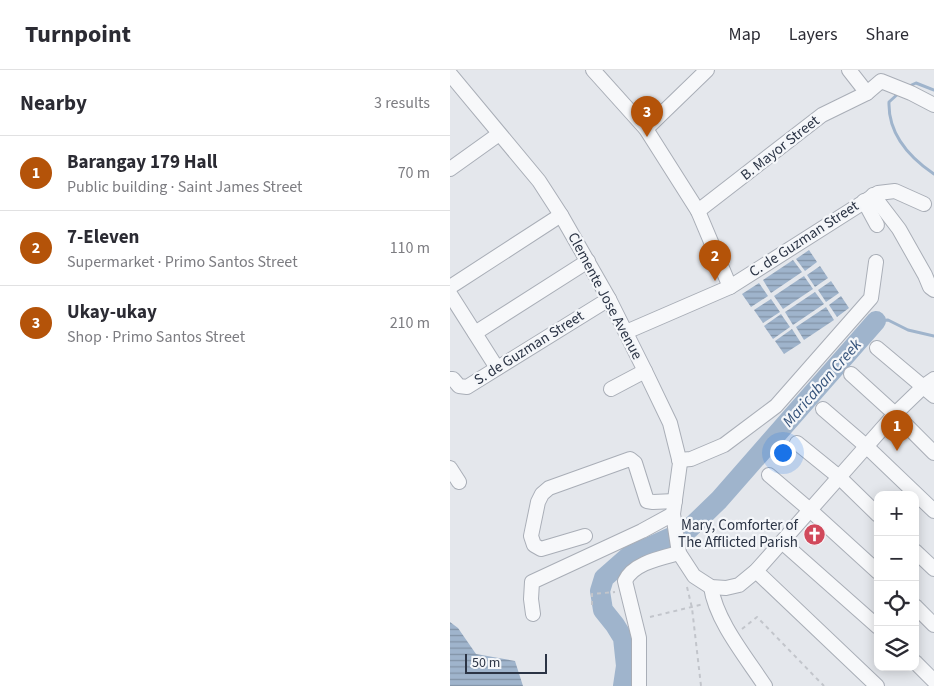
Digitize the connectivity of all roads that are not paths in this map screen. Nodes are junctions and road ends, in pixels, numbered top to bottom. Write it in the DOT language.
graph roads {
  1 [pos="707,70"];
  2 [pos="601,73"];
  3 [pos="845,73"];
  4 [pos="450,74"];
  5 [pos="867,93"];
  6 [pos="934,105"];
  7 [pos="646,129"];
  8 [pos="499,134"];
  9 [pos="450,169"];
  10 [pos="868,198"];
  11 [pos="924,204"];
  12 [pos="698,211"];
  13 [pos="561,215"];
  14 [pos="877,225"];
  15 [pos="588,261"];
  16 [pos="876,262"];
  17 [pos="930,272"];
  18 [pos="450,287"];
  19 [pos="730,287"];
  20 [pos="934,290"];
  21 [pos="450,294"];
  22 [pos="609,299"];
  23 [pos="626,332"];
  24 [pos="475,333"];
  25 [pos="878,348"];
  26 [pos="497,368"];
  27 [pos="645,371"];
  28 [pos="850,374"];
  29 [pos="450,379"];
  30 [pos="931,387"];
  31 [pos="611,388"];
  32 [pos="823,409"];
  33 [pos="895,414"];
  34 [pos="797,443"];
  35 [pos="866,446"];
  36 [pos="934,453"];
  37 [pos="679,460"];
  38 [pos="450,468"];
  39 [pos="769,475"];
  40 [pos="838,477"];
  41 [pos="459,482"];
  42 [pos="810,510"];
  43 [pos="674,511"];
  44 [pos="874,511"];
  45 [pos="934,511"];
  46 [pos="585,536"];
  47 [pos="782,542"];
  48 [pos="678,551"];
  49 [pos="919,555"];
  50 [pos="874,568"];
  51 [pos="934,569"];
  52 [pos="756,571"];
  53 [pos="712,594"];
  54 [pos="919,610"];
  55 [pos="533,614"];
  56 [pos="934,625"];
  57 [pos="877,626"];
  58 [pos="919,666"];
  59 [pos="934,681"];
  60 [pos="639,686"];
  61 [pos="764,686"];
  62 [pos="876,686"];
  1 -- 7 [label="street"];
  2 -- 7 [label="street"];
  3 -- 5 [label="street"];
  4 -- 8 [label="street, Clemente Jose Avenue"];
  5 -- 6 [label="street, B. Mayor Street"];
  5 -- 12 [label="street, B. Mayor Street"];
  7 -- 12 [label="street"];
  8 -- 9 [label="street"];
  8 -- 13 [label="street, Clemente Jose Avenue"];
  10 -- 11 [label="street"];
  10 -- 14 [label="street"];
  10 -- 17 [label="street"];
  10 -- 19 [label="street, C. de Guzman Street"];
  12 -- 19 [label="street"];
  13 -- 15 [label="street, Clemente Jose Avenue"];
  13 -- 18 [label="street"];
  15 -- 22 [label="street, Clemente Jose Avenue"];
  15 -- 24 [label="street"];
  16 -- 37 [label="street"];
  17 -- 20 [label="street"];
  19 -- 23 [label="street, C. de Guzman Street"];
  21 -- 24 [label="street"];
  22 -- 23 [label="street, Clemente Jose Avenue"];
  22 -- 26 [label="street, S. de Guzman Street"];
  23 -- 27 [label="street, Clemente Jose Avenue"];
  24 -- 26 [label="street"];
  25 -- 30 [label="street"];
  26 -- 29 [label="street, S. de Guzman Street"];
  27 -- 31 [label="street"];
  27 -- 37 [label="street, Clemente Jose Avenue"];
  28 -- 33 [label="street"];
  30 -- 33 [label="street"];
  32 -- 35 [label="street"];
  33 -- 35 [label="street"];
  33 -- 36 [label="street"];
  34 -- 40 [label="street"];
  35 -- 40 [label="street"];
  35 -- 45 [label="street"];
  37 -- 43 [label="street, Clemente Jose Avenue"];
  38 -- 41 [label="street"];
  39 -- 42 [label="street"];
  40 -- 42 [label="street"];
  40 -- 44 [label="street"];
  42 -- 47 [label="street"];
  42 -- 50 [label="street"];
  43 -- 46 [label="street"];
  43 -- 48 [label="street, Clemente Jose Avenue"];
  43 -- 55 [label="street"];
  47 -- 52 [label="street"];
  47 -- 57 [label="street"];
  48 -- 53 [label="street"];
  48 -- 60 [label="street"];
  49 -- 51 [label="street"];
  52 -- 53 [label="street"];
  52 -- 62 [label="street"];
  53 -- 61 [label="street"];
  54 -- 56 [label="street"];
  58 -- 59 [label="street"];
}
